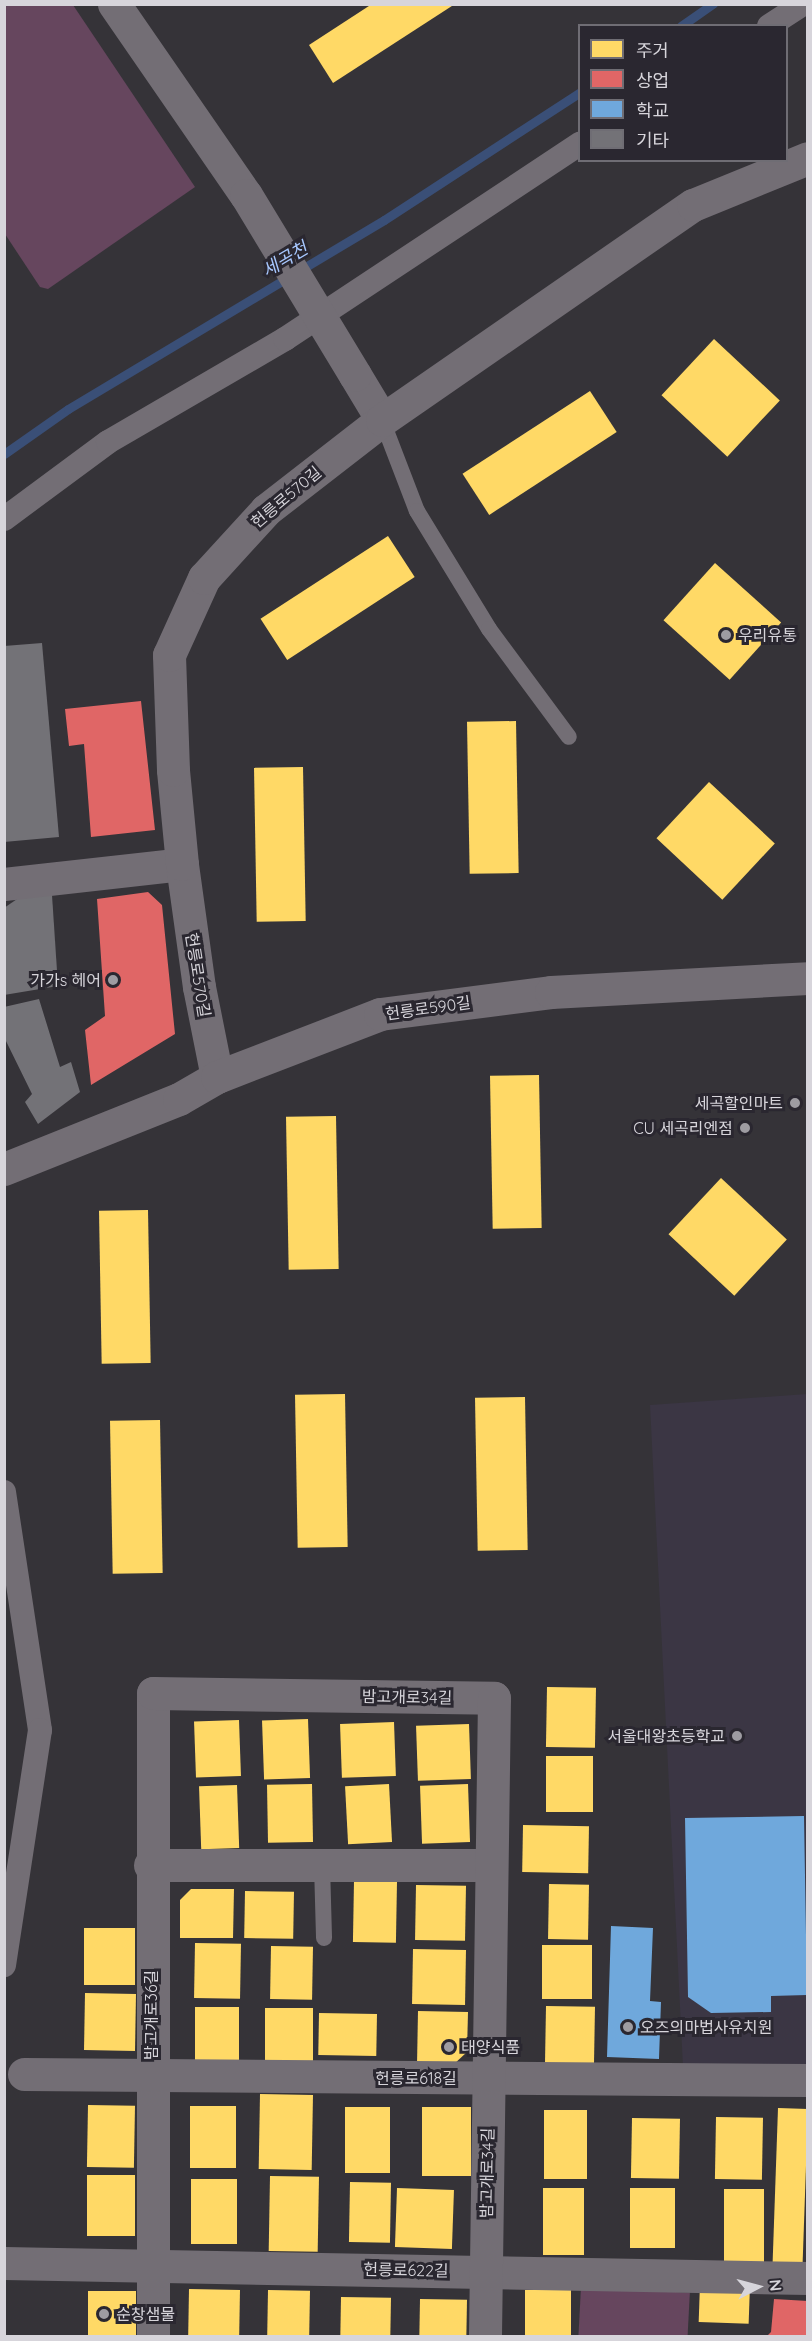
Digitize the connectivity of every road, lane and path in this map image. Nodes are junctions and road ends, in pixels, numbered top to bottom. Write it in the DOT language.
graph roads {
  1 [pos="114,4"];
  2 [pos="803,4"];
  3 [pos="772,24"];
  4 [pos="578,145"];
  5 [pos="807,158"];
  6 [pos="382,420"];
  7 [pos="4,519"];
  8 [pos="569,737"];
  9 [pos="182,864"];
  10 [pos="4,884"];
  11 [pos="807,978"];
  12 [pos="216,1077"];
  13 [pos="5,1168"];
  14 [pos="4,1492"];
  15 [pos="153,1693"];
  16 [pos="150,1864"];
  17 [pos="322,1865"];
  18 [pos="491,1865"];
  19 [pos="324,1938"];
  20 [pos="4,1965"];
  21 [pos="24,2074"];
  22 [pos="151,2076"];
  23 [pos="488,2079"];
  24 [pos="807,2080"];
  25 [pos="4,2263"];
  26 [pos="153,2264"];
  27 [pos="485,2272"];
  28 [pos="807,2278"];
  29 [pos="153,2337"];
  30 [pos="485,2337"];
  1 -- 6 [label="street, bridge"];
  2 -- 3 [label="street"];
  4 -- 7 [label="street"];
  5 -- 6 [label="street, 헌릉로570길"];
  6 -- 8 [label="lane"];
  6 -- 9 [label="street, 헌릉로570길"];
  9 -- 10 [label="street"];
  9 -- 12 [label="street, 헌릉로570길"];
  11 -- 12 [label="street, 헌릉로590길"];
  12 -- 13 [label="street, 헌릉로590길"];
  14 -- 20 [label="street"];
  15 -- 16 [label="street, 밤고개로36길"];
  15 -- 18 [label="street, 밤고개로34길"];
  16 -- 17 [label="street"];
  16 -- 22 [label="street, 밤고개로36길"];
  17 -- 18 [label="street"];
  17 -- 19 [label="lane"];
  18 -- 23 [label="street, 밤고개로34길"];
  21 -- 22 [label="street, 헌릉로618길"];
  22 -- 23 [label="street, 헌릉로618길"];
  22 -- 26 [label="street, 밤고개로36길"];
  23 -- 24 [label="street, 헌릉로618길"];
  23 -- 27 [label="street, 밤고개로34길"];
  25 -- 26 [label="street, 헌릉로622길"];
  26 -- 27 [label="street, 헌릉로622길"];
  26 -- 29 [label="street, 밤고개로36길"];
  27 -- 28 [label="street, 헌릉로622길"];
  27 -- 30 [label="street, 밤고개로34길"];
}
